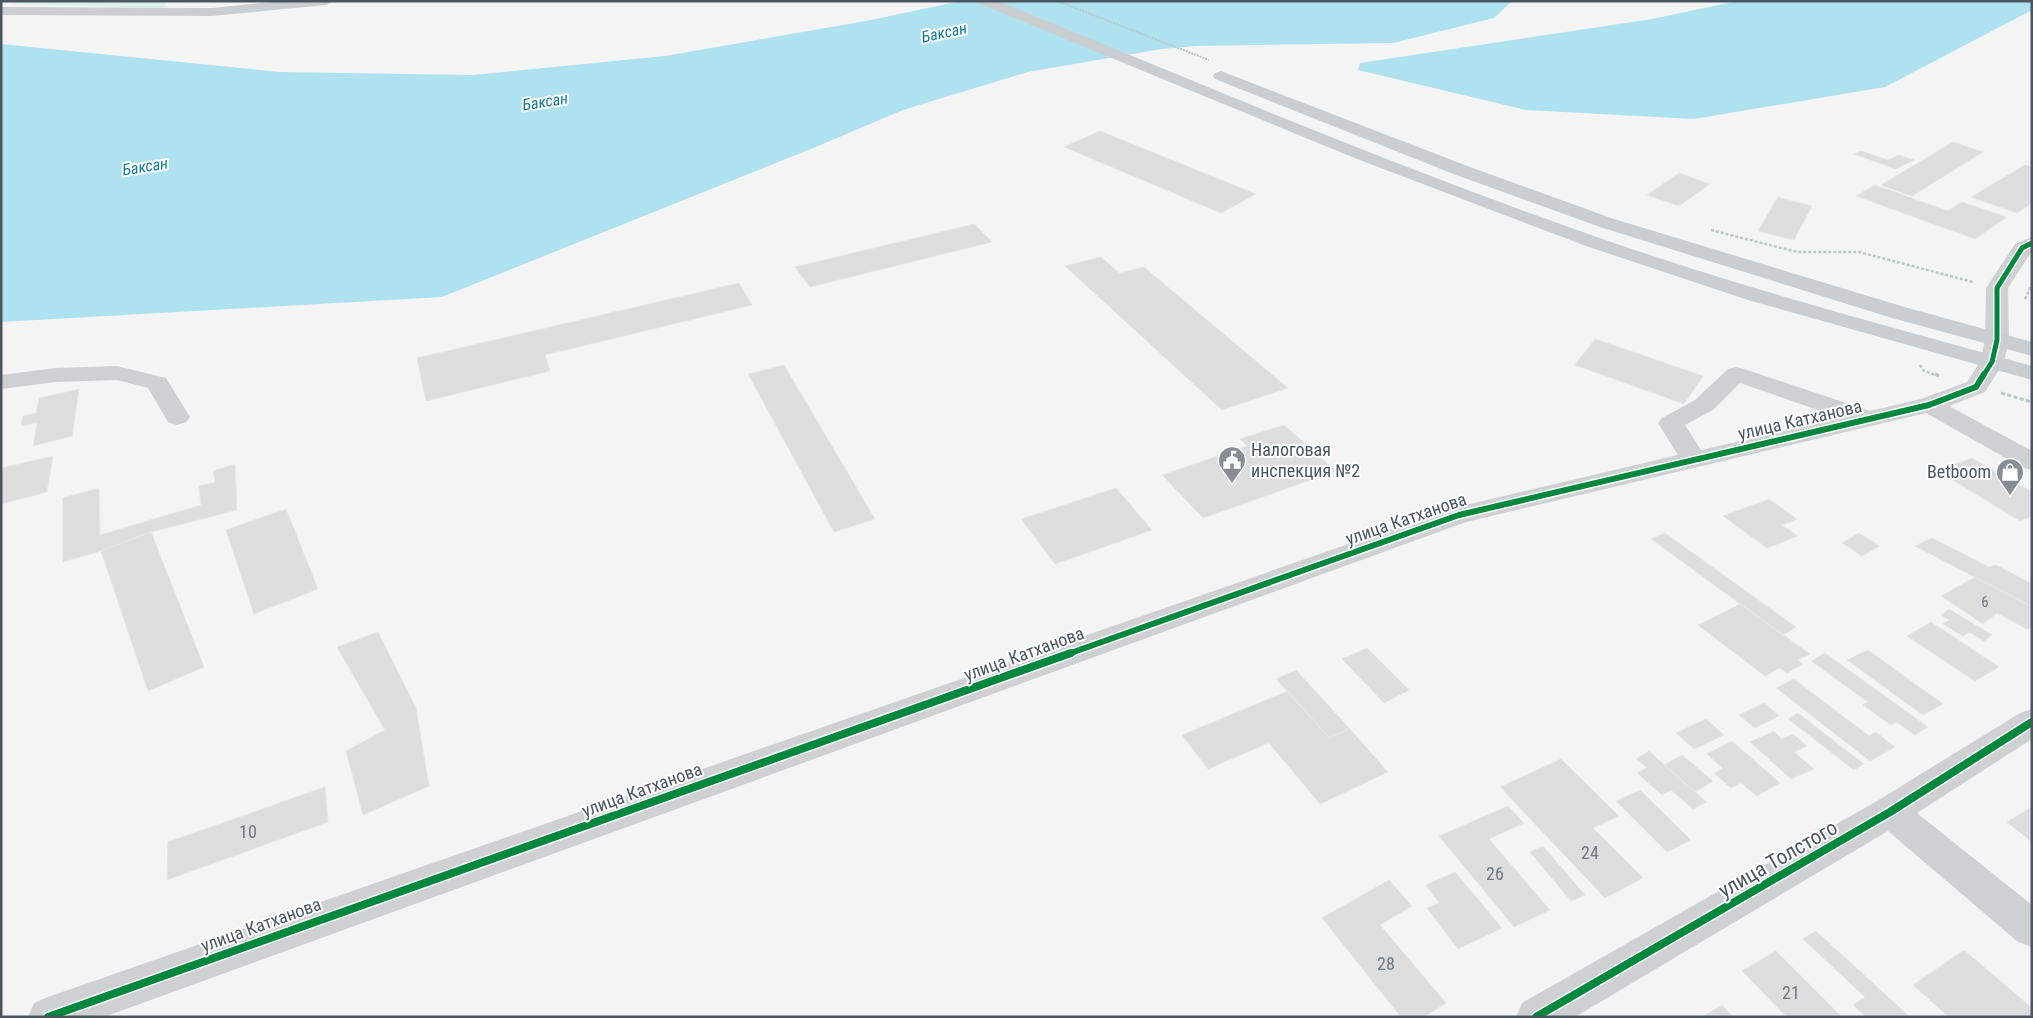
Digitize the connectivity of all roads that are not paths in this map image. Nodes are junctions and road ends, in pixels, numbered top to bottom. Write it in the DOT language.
graph roads {
  1 [pos="176,1"];
  2 [pos="326,1"];
  3 [pos="985,1"];
  4 [pos="1,11"];
  5 [pos="212,12"];
  6 [pos="1205,62"];
  7 [pos="2028,248"];
  8 [pos="2032,349"];
  9 [pos="1994,351"];
  10 [pos="2032,373"];
  11 [pos="1,382"];
  12 [pos="1930,405"];
  13 [pos="177,416"];
  14 [pos="1868,420"];
  15 [pos="1694,460"];
  16 [pos="2032,462"];
  17 [pos="2032,722"];
  18 [pos="1890,812"];
  19 [pos="2032,929"];
  20 [pos="48,1017"];
  21 [pos="1536,1017"];
  1 -- 5 [label="main road"];
  2 -- 5 [label="main road"];
  3 -- 9 [label="main road"];
  4 -- 5 [label="main road"];
  6 -- 9 [label="main road"];
  7 -- 9 [label="street"];
  8 -- 9 [label="main road"];
  9 -- 10 [label="main road"];
  9 -- 12 [label="street, улица Катханова"];
  11 -- 13 [label="street"];
  12 -- 14 [label="street, улица Катханова"];
  12 -- 16 [label="street"];
  14 -- 15 [label="street, улица Катханова"];
  14 -- 15 [label="street"];
  15 -- 20 [label="street, улица Катханова"];
  17 -- 18 [label="street, улица Толстого"];
  18 -- 19 [label="street"];
  18 -- 21 [label="street, улица Толстого"];
}
